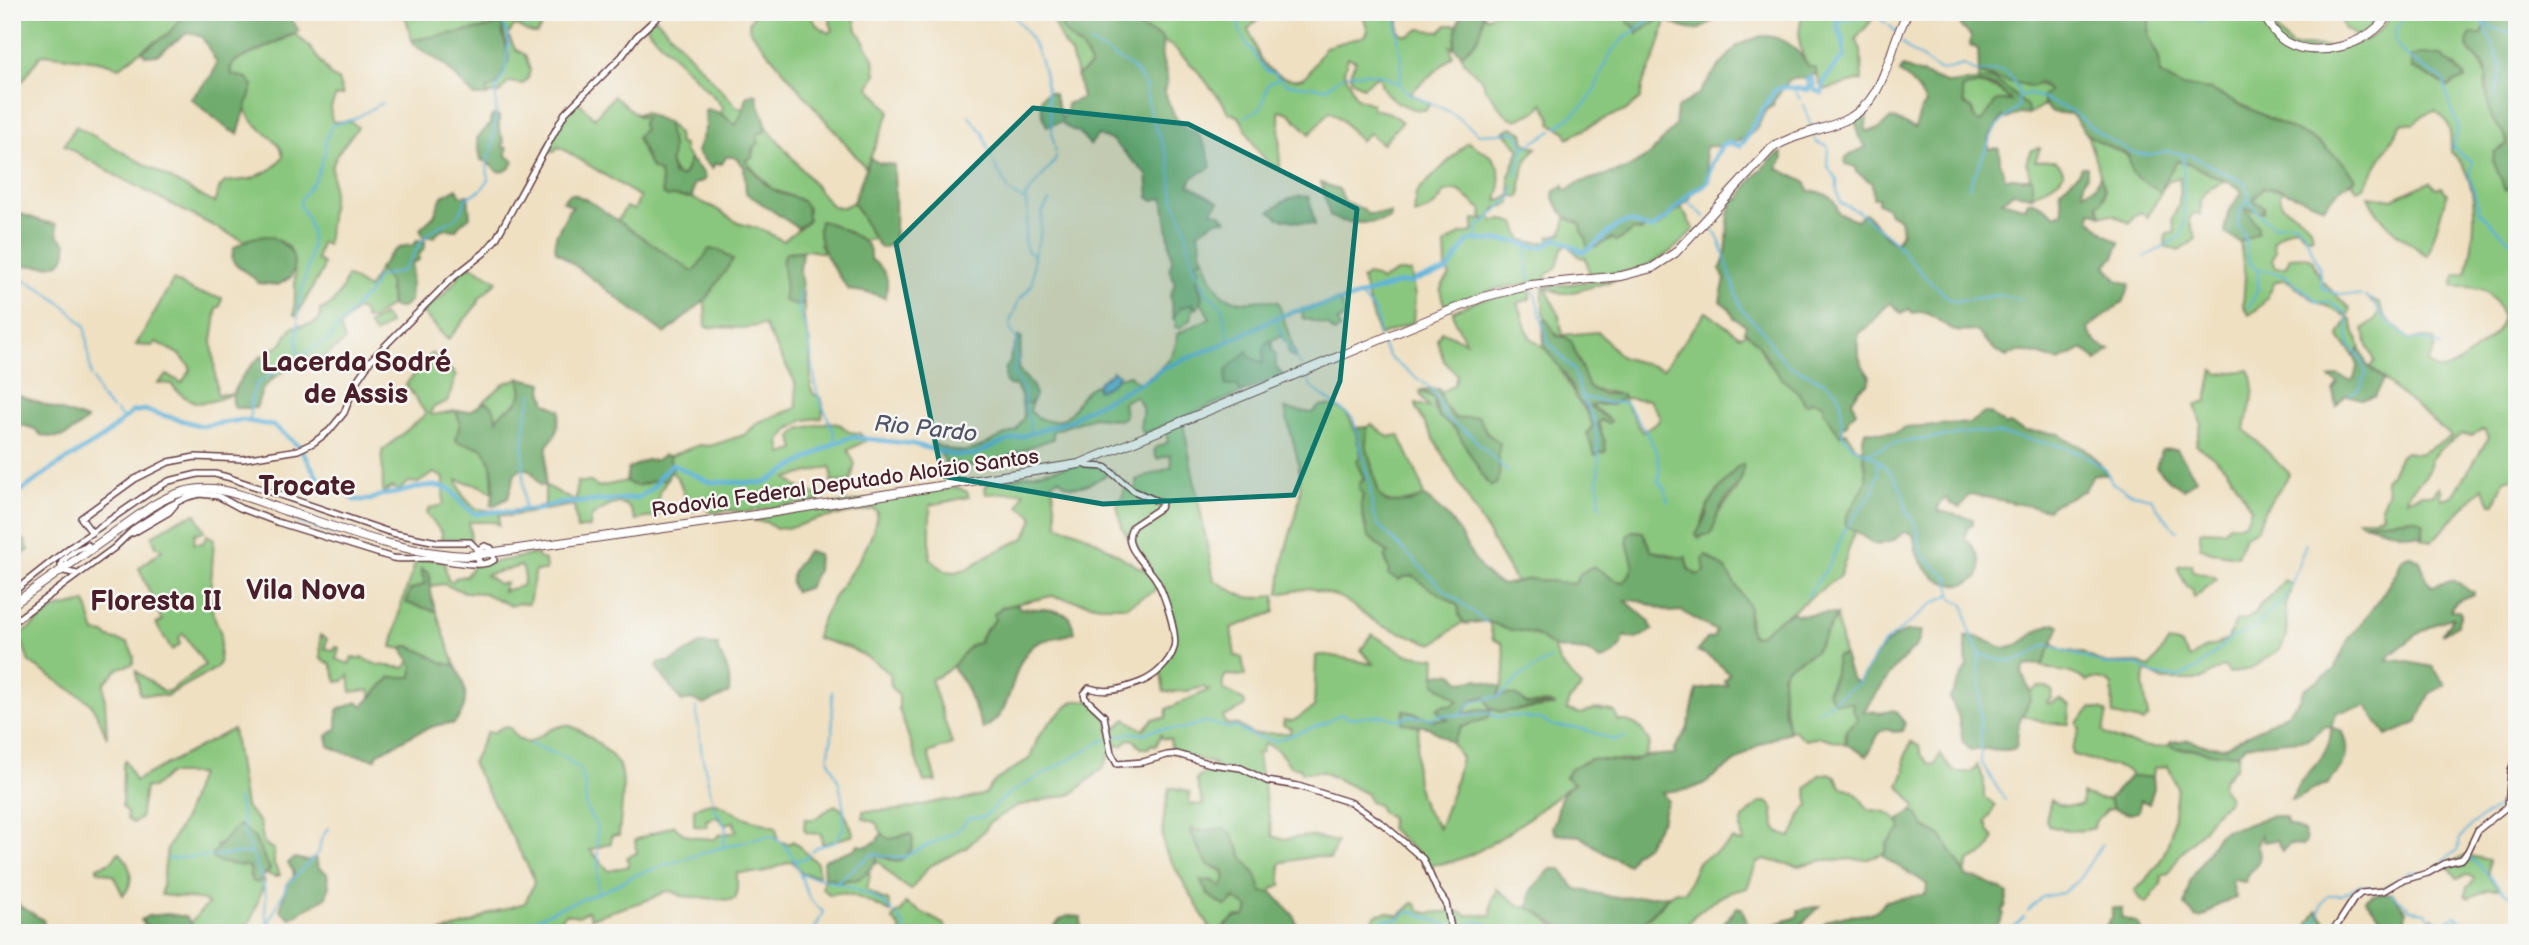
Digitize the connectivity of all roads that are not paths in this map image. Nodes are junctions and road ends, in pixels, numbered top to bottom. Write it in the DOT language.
graph roads {
  1 [pos="663,12"];
  2 [pos="1908,12"];
  3 [pos="2263,12"];
  4 [pos="2389,12"];
  5 [pos="1083,463"];
  6 [pos="979,476"];
  7 [pos="964,478"];
  8 [pos="997,479"];
  9 [pos="949,486"];
  10 [pos="982,486"];
  11 [pos="965,488"];
  12 [pos="92,533"];
  13 [pos="82,540"];
  14 [pos="92,546"];
  15 [pos="478,557"];
  16 [pos="51,563"];
  17 [pos="93,563"];
  18 [pos="64,570"];
  19 [pos="78,574"];
  20 [pos="12,593"];
  21 [pos="12,605"];
  22 [pos="12,623"];
  23 [pos="2517,755"];
  24 [pos="1452,933"];
  25 [pos="2329,933"];
  1 -- 12 [label="street"];
  2 -- 5 [label="highway, Rodovia Federal Deputado Aloízio Santos"];
  3 -- 4 [label="highway"];
  5 -- 8 [label="highway, Rodovia Federal Deputado Aloízio Santos"];
  5 -- 24 [label="street"];
  6 -- 8 [label="highway"];
  7 -- 9 [label="highway"];
  8 -- 9 [label="highway, Rodovia Federal Deputado Aloízio Santos"];
  8 -- 10 [label="highway"];
  9 -- 11 [label="highway"];
  9 -- 15 [label="highway, Rodovia Federal Deputado Aloízio Santos"];
  12 -- 13 [label="street"];
  12 -- 15 [label="street"];
  13 -- 14 [label="street"];
  13 -- 16 [label="street"];
  14 -- 15 [label="highway, Rodovia Federal Deputado Aloízio Santos"];
  14 -- 17 [label="street"];
  14 -- 18 [label="highway, Rodovia Federal Deputado Aloízio Santos"];
  15 -- 17 [label="street"];
  16 -- 18 [label="street"];
  16 -- 20 [label="street"];
  17 -- 19 [label="street"];
  18 -- 19 [label="street"];
  18 -- 21 [label="highway, Rodovia Federal Deputado Aloízio Santos"];
  19 -- 22 [label="street"];
  23 -- 25 [label="street"];
}
